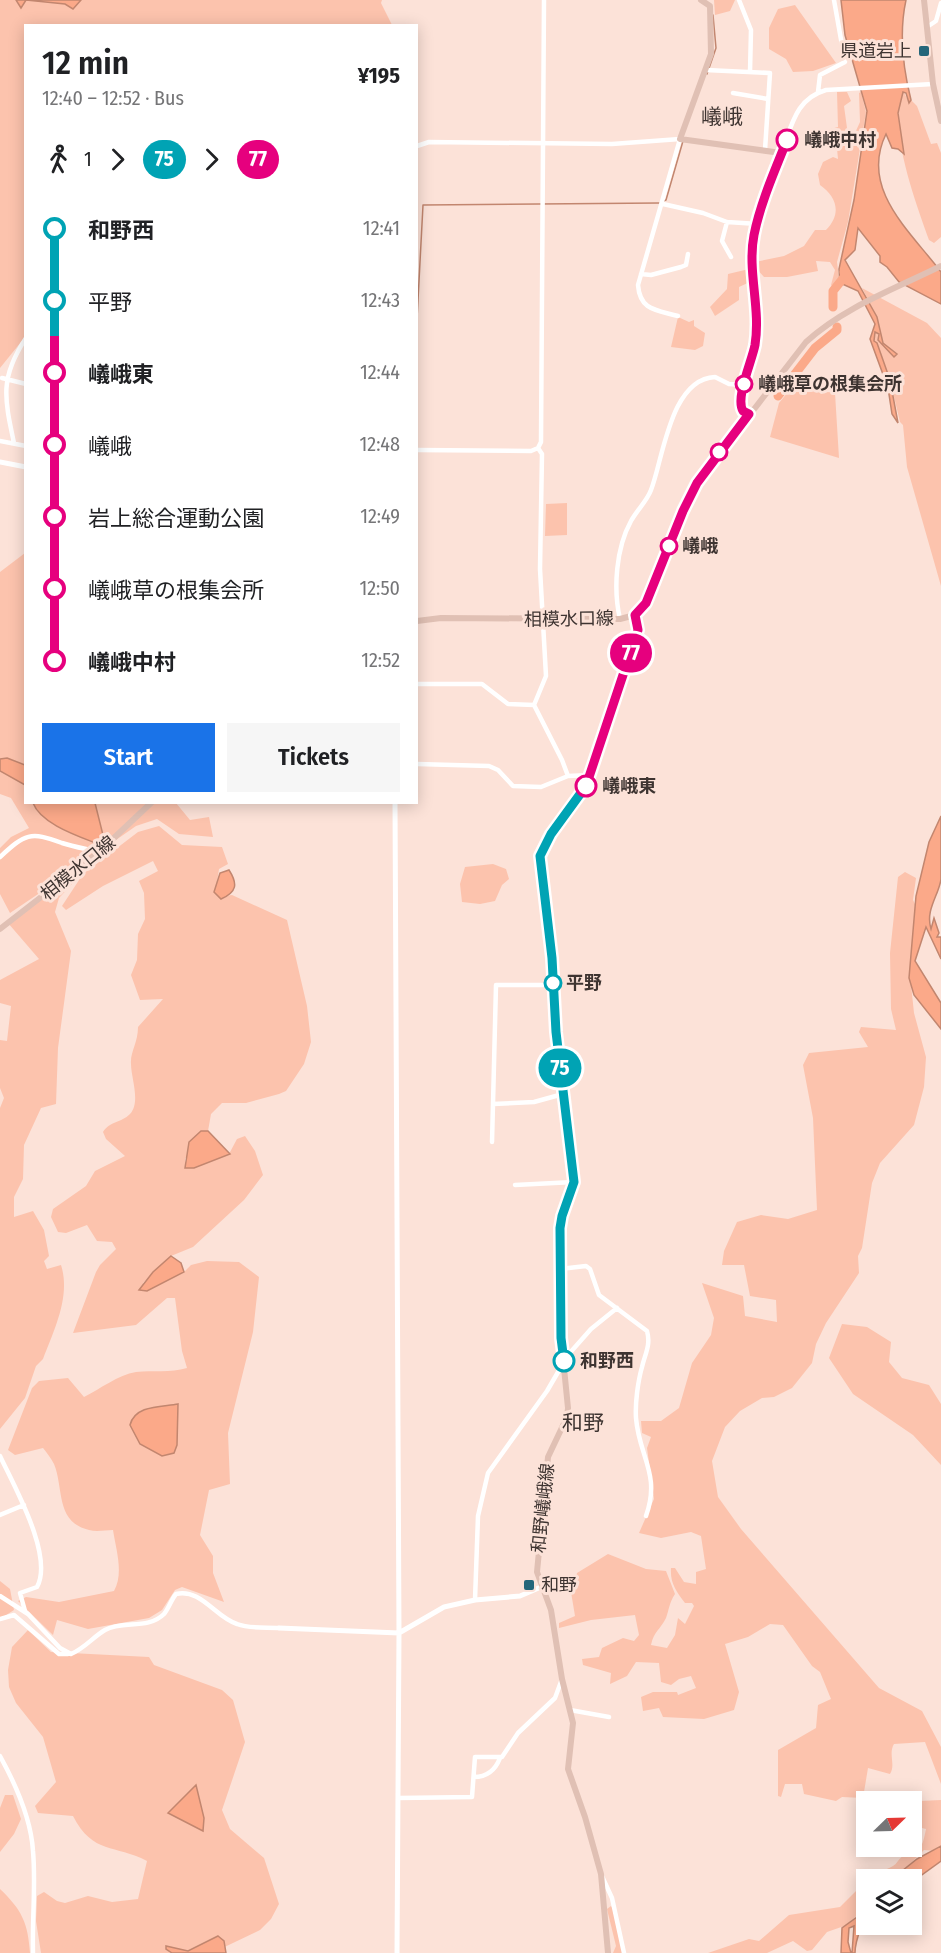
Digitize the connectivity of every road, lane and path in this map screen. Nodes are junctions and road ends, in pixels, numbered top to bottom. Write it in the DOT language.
graph roads {
  1 [pos="544,0"];
  2 [pos="701,0"];
  3 [pos="739,0"];
  4 [pos="834,0"];
  5 [pos="924,0"];
  6 [pos="710,3"];
  7 [pos="941,3"];
  8 [pos="927,27"];
  9 [pos="706,70"];
  10 [pos="750,72"];
  11 [pos="933,84"];
  12 [pos="818,92"];
  13 [pos="733,93"];
  14 [pos="768,99"];
  15 [pos="941,121"];
  16 [pos="680,139"];
  17 [pos="542,143"];
  18 [pos="418,146"];
  19 [pos="765,150"];
  20 [pos="781,153"];
  21 [pos="663,204"];
  22 [pos="727,222"];
  23 [pos="758,224"];
  24 [pos="688,254"];
  25 [pos="731,257"];
  26 [pos="941,266"];
  27 [pos="641,274"];
  28 [pos="678,316"];
  29 [pos="24,340"];
  30 [pos="2,378"];
  31 [pos="24,384"];
  32 [pos="744,385"];
  33 [pos="749,414"];
  34 [pos="0,441"];
  35 [pos="14,443"];
  36 [pos="24,446"];
  37 [pos="538,448"];
  38 [pos="418,450"];
  39 [pos="0,462"];
  40 [pos="24,467"];
  41 [pos="635,615"];
  42 [pos="620,619"];
  43 [pos="543,620"];
  44 [pos="418,621"];
  45 [pos="418,684"];
  46 [pos="534,705"];
  47 [pos="418,764"];
  48 [pos="590,775"];
  49 [pos="568,776"];
  50 [pos="150,804"];
  51 [pos="396,804"];
  52 [pos="99,852"];
  53 [pos="0,858"];
  54 [pos="0,928"];
  55 [pos="553,985"];
  56 [pos="563,1094"];
  57 [pos="493,1104"];
  58 [pos="492,1142"];
  59 [pos="574,1182"];
  60 [pos="515,1185"];
  61 [pos="560,1269"];
  62 [pos="617,1308"];
  63 [pos="564,1362"];
  64 [pos="0,1456"];
  65 [pos="24,1505"];
  66 [pos="0,1515"];
  67 [pos="646,1516"];
  68 [pos="541,1587"];
  69 [pos="0,1596"];
  70 [pos="475,1600"];
  71 [pos="25,1611"];
  72 [pos="0,1619"];
  73 [pos="279,1628"];
  74 [pos="399,1633"];
  75 [pos="71,1654"];
  76 [pos="562,1679"];
  77 [pos="570,1710"];
  78 [pos="609,1717"];
  79 [pos="0,1756"];
  80 [pos="500,1758"];
  81 [pos="474,1777"];
  82 [pos="399,1798"];
  83 [pos="601,1874"];
  84 [pos="33,1953"];
  85 [pos="397,1953"];
  86 [pos="608,1953"];
  87 [pos="624,1953"];
  1 -- 17 [label="street"];
  2 -- 6 [label="main road"];
  3 -- 10 [label="street"];
  4 -- 12 [label="street"];
  5 -- 8 [label="main road"];
  6 -- 9 [label="main road"];
  7 -- 8 [label="street"];
  8 -- 11 [label="main road"];
  9 -- 10 [label="street"];
  9 -- 16 [label="main road"];
  10 -- 14 [label="street"];
  11 -- 12 [label="street"];
  11 -- 15 [label="main road"];
  12 -- 20 [label="street"];
  13 -- 14 [label="street"];
  14 -- 19 [label="street"];
  16 -- 17 [label="street"];
  16 -- 19 [label="main road"];
  16 -- 21 [label="street"];
  17 -- 18 [label="street"];
  17 -- 37 [label="street"];
  19 -- 20 [label="main road"];
  20 -- 23 [label="main road"];
  21 -- 22 [label="street"];
  21 -- 27 [label="street"];
  22 -- 23 [label="street"];
  22 -- 25 [label="street"];
  23 -- 32 [label="main road"];
  24 -- 27 [label="street"];
  26 -- 33 [label="main road, 相模水口線"];
  27 -- 28 [label="street"];
  29 -- 30 [label="street"];
  30 -- 31 [label="street"];
  30 -- 35 [label="street"];
  32 -- 33 [label="main road"];
  32 -- 42 [label="street"];
  33 -- 41 [label="main road, 相模水口線"];
  34 -- 35 [label="street"];
  35 -- 36 [label="street"];
  37 -- 38 [label="street"];
  37 -- 43 [label="street"];
  39 -- 40 [label="street"];
  41 -- 42 [label="main road, 相模水口線"];
  41 -- 48 [label="main road, 和野嶬峨線"];
  42 -- 43 [label="main road, 相模水口線"];
  43 -- 44 [label="main road, 相模水口線"];
  43 -- 46 [label="street"];
  45 -- 46 [label="street"];
  46 -- 49 [label="street"];
  47 -- 49 [label="street"];
  48 -- 49 [label="street"];
  48 -- 55 [label="main road, 和野嶬峨線"];
  50 -- 52 [label="main road, 相模水口線"];
  51 -- 74 [label="street"];
  52 -- 53 [label="street"];
  52 -- 54 [label="main road, 相模水口線"];
  55 -- 56 [label="main road, 和野嶬峨線"];
  55 -- 57 [label="street"];
  56 -- 57 [label="street"];
  56 -- 59 [label="main road, 和野嶬峨線"];
  57 -- 58 [label="street"];
  59 -- 60 [label="street"];
  59 -- 61 [label="main road, 和野嶬峨線"];
  61 -- 62 [label="street"];
  61 -- 63 [label="main road, 和野嶬峨線"];
  62 -- 63 [label="street"];
  62 -- 67 [label="street"];
  63 -- 68 [label="main road, 和野嶬峨線"];
  63 -- 70 [label="street"];
  64 -- 65 [label="street"];
  65 -- 66 [label="street"];
  65 -- 71 [label="street"];
  68 -- 70 [label="street"];
  68 -- 76 [label="main road, 和野嶬峨線"];
  69 -- 71 [label="street"];
  70 -- 74 [label="street"];
  71 -- 75 [label="street"];
  72 -- 75 [label="street"];
  73 -- 74 [label="street"];
  73 -- 75 [label="street"];
  74 -- 82 [label="street"];
  76 -- 77 [label="main road, 和野嶬峨線"];
  76 -- 80 [label="street"];
  77 -- 78 [label="street"];
  77 -- 83 [label="main road, 和野嶬峨線"];
  79 -- 84 [label="street"];
  80 -- 81 [label="street"];
  80 -- 81 [label="street"];
  81 -- 82 [label="street"];
  82 -- 85 [label="street"];
  83 -- 86 [label="main road, 和野嶬峨線"];
  83 -- 87 [label="street"];
}
